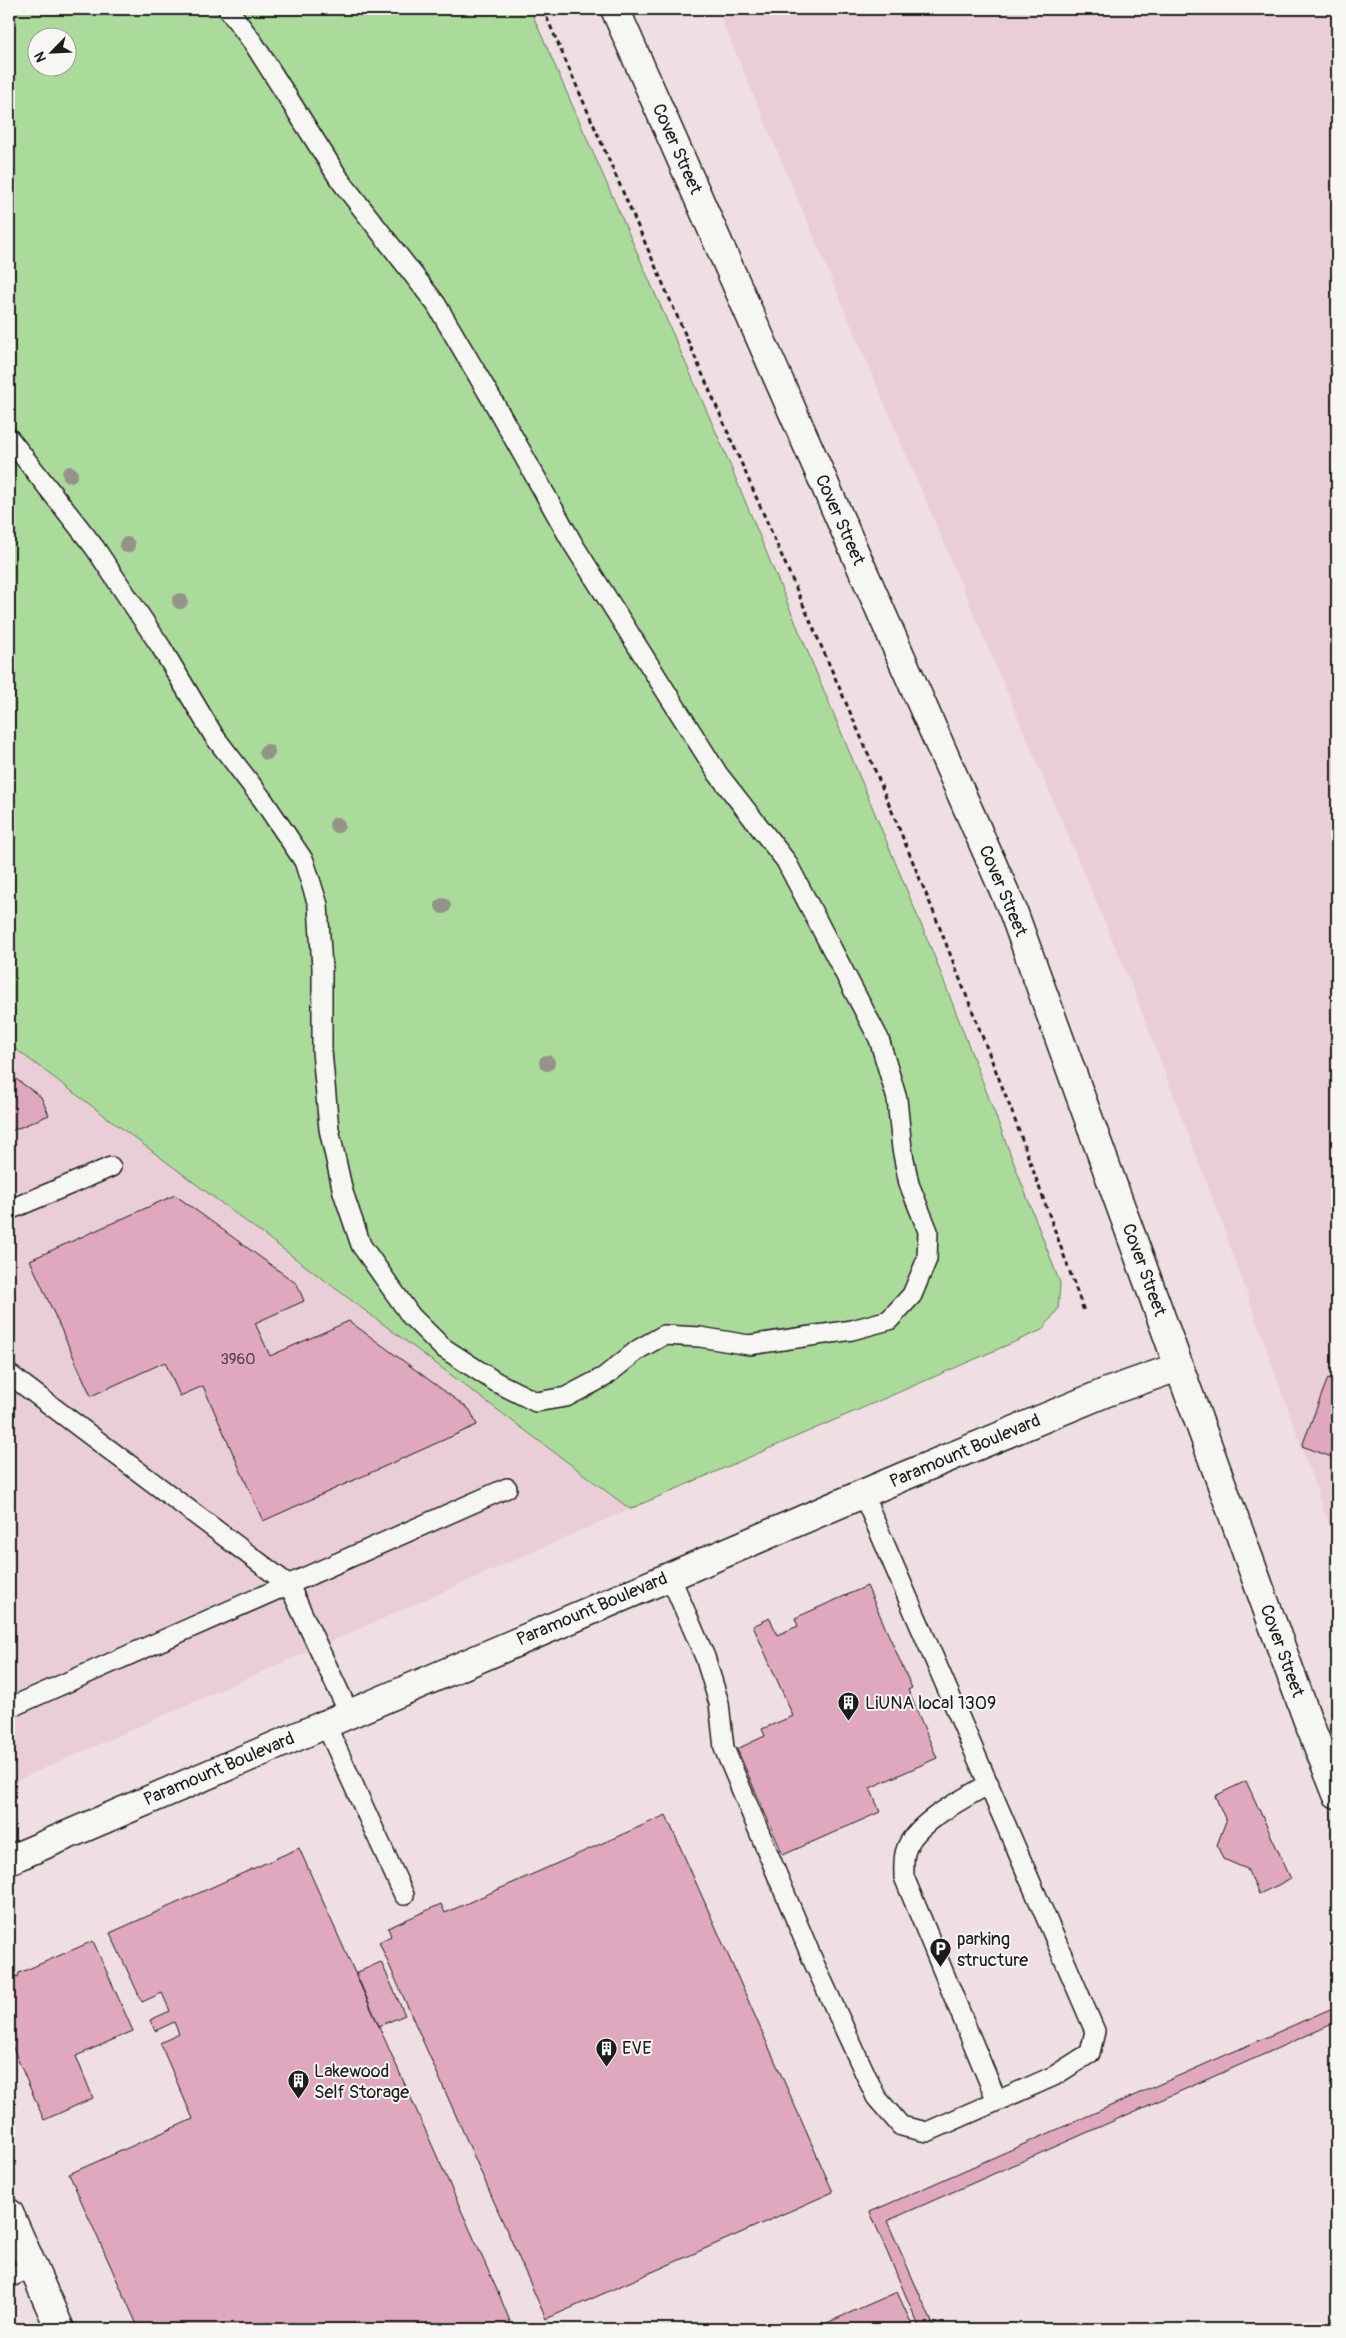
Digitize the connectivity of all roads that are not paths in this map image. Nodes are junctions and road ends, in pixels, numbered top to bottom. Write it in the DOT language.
graph roads {
  1 [pos="228,9"];
  2 [pos="615,9"];
  3 [pos="629,9"];
  4 [pos="652,94"];
  5 [pos="9,438"];
  6 [pos="111,1168"];
  7 [pos="9,1210"];
  8 [pos="1178,1367"];
  9 [pos="9,1374"];
  10 [pos="507,1488"];
  11 [pos="863,1494"];
  12 [pos="670,1576"];
  13 [pos="289,1585"];
  14 [pos="9,1708"];
  15 [pos="337,1718"];
  16 [pos="990,1784"];
  17 [pos="1337,1794"];
  18 [pos="9,1860"];
  19 [pos="404,1895"];
  20 [pos="997,2101"];
  21 [pos="9,2213"];
  22 [pos="21,2272"];
  23 [pos="60,2329"];
  1 -- 5 [label="lane"];
  2 -- 4 [label="street, Cover Street"];
  3 -- 4 [label="lane"];
  4 -- 8 [label="street, Cover Street"];
  6 -- 7 [label="lane"];
  8 -- 11 [label="street, Paramount Boulevard"];
  8 -- 17 [label="street, Cover Street"];
  9 -- 13 [label="lane"];
  10 -- 13 [label="lane"];
  11 -- 12 [label="street, Paramount Boulevard"];
  11 -- 16 [label="lane"];
  12 -- 15 [label="street, Paramount Boulevard"];
  12 -- 20 [label="lane"];
  13 -- 14 [label="lane"];
  13 -- 15 [label="lane"];
  15 -- 18 [label="street, Paramount Boulevard"];
  15 -- 19 [label="lane"];
  16 -- 20 [label="lane"];
  16 -- 20 [label="lane"];
  21 -- 22 [label="street"];
  22 -- 23 [label="street"];
}
